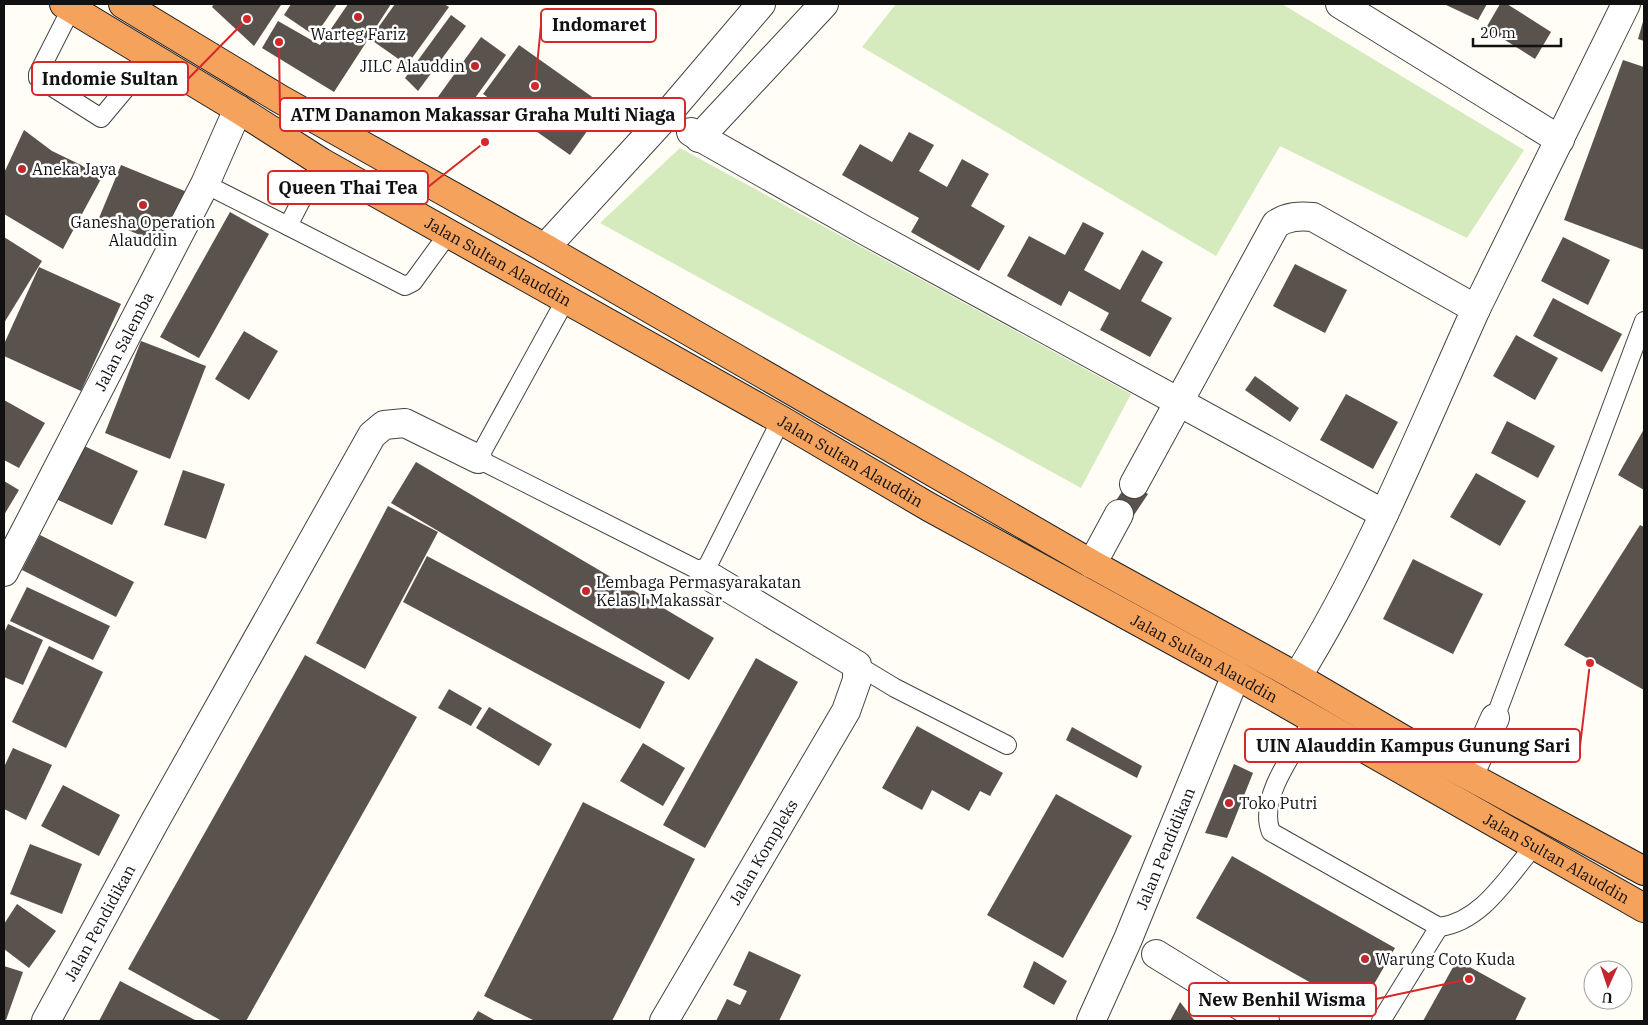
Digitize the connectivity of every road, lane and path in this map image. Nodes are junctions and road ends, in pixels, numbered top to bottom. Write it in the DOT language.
graph roads {
  1 [pos="123,4"];
  2 [pos="761,4"];
  3 [pos="824,4"];
  4 [pos="1340,4"];
  5 [pos="1626,4"];
  6 [pos="67,6"];
  7 [pos="152,57"];
  8 [pos="238,109"];
  9 [pos="1560,140"];
  10 [pos="321,162"];
  11 [pos="205,184"];
  12 [pos="288,226"];
  13 [pos="448,234"];
  14 [pos="545,248"];
  15 [pos="566,299"];
  16 [pos="1476,309"];
  17 [pos="1644,321"];
  18 [pos="1178,400"];
  19 [pos="781,420"];
  20 [pos="478,459"];
  21 [pos="1134,484"];
  22 [pos="1384,514"];
  23 [pos="1113,525"];
  24 [pos="1092,564"];
  25 [pos="4,572"];
  26 [pos="704,573"];
  27 [pos="857,672"];
  28 [pos="1236,675"];
  29 [pos="1297,677"];
  30 [pos="1495,718"];
  31 [pos="1313,720"];
  32 [pos="1006,745"];
  33 [pos="1470,774"];
  34 [pos="1535,845"];
  35 [pos="1644,871"];
  36 [pos="1644,908"];
  37 [pos="1439,927"];
  38 [pos="1156,954"];
  39 [pos="46,1021"];
  40 [pos="664,1021"];
  41 [pos="1091,1021"];
  42 [pos="1265,1021"];
  43 [pos="1381,1021"];
  1 -- 14 [label="highway, Jalan Sultan Alauddin"];
  2 -- 14 [label="street"];
  3 -- 18 [label="street"];
  4 -- 9 [label="street"];
  5 -- 9 [label="street"];
  6 -- 7 [label="highway, Jalan Sultan Alauddin"];
  6 -- 7 [label="lane"];
  7 -- 8 [label="highway, Jalan Sultan Alauddin"];
  8 -- 10 [label="highway, Jalan Sultan Alauddin"];
  8 -- 11 [label="street, Jalan Salemba"];
  9 -- 16 [label="street"];
  10 -- 12 [label="lane"];
  10 -- 13 [label="highway, Jalan Sultan Alauddin"];
  11 -- 12 [label="lane"];
  11 -- 25 [label="street, Jalan Salemba"];
  12 -- 13 [label="lane"];
  13 -- 15 [label="highway, Jalan Sultan Alauddin"];
  14 -- 24 [label="highway, Jalan Sultan Alauddin"];
  15 -- 19 [label="highway, Jalan Sultan Alauddin"];
  15 -- 20 [label="lane"];
  16 -- 18 [label="street"];
  16 -- 22 [label="street"];
  17 -- 30 [label="lane"];
  18 -- 21 [label="street"];
  18 -- 22 [label="street"];
  19 -- 26 [label="lane"];
  19 -- 28 [label="highway, Jalan Sultan Alauddin"];
  20 -- 26 [label="lane"];
  20 -- 39 [label="street, Jalan Pendidikan"];
  22 -- 29 [label="street"];
  23 -- 24 [label="street"];
  24 -- 29 [label="highway, Jalan Sultan Alauddin"];
  26 -- 27 [label="street"];
  27 -- 32 [label="lane"];
  27 -- 40 [label="street, Jalan Kompleks"];
  28 -- 31 [label="highway, Jalan Sultan Alauddin"];
  28 -- 41 [label="street, Jalan Pendidikan"];
  29 -- 33 [label="highway, Jalan Sultan Alauddin"];
  30 -- 33 [label="street"];
  31 -- 34 [label="highway, Jalan Sultan Alauddin"];
  31 -- 37 [label="lane"];
  33 -- 35 [label="highway, Jalan Sultan Alauddin"];
  34 -- 36 [label="highway, Jalan Sultan Alauddin"];
  34 -- 37 [label="lane"];
  37 -- 43 [label="lane"];
  38 -- 42 [label="street"];
}
